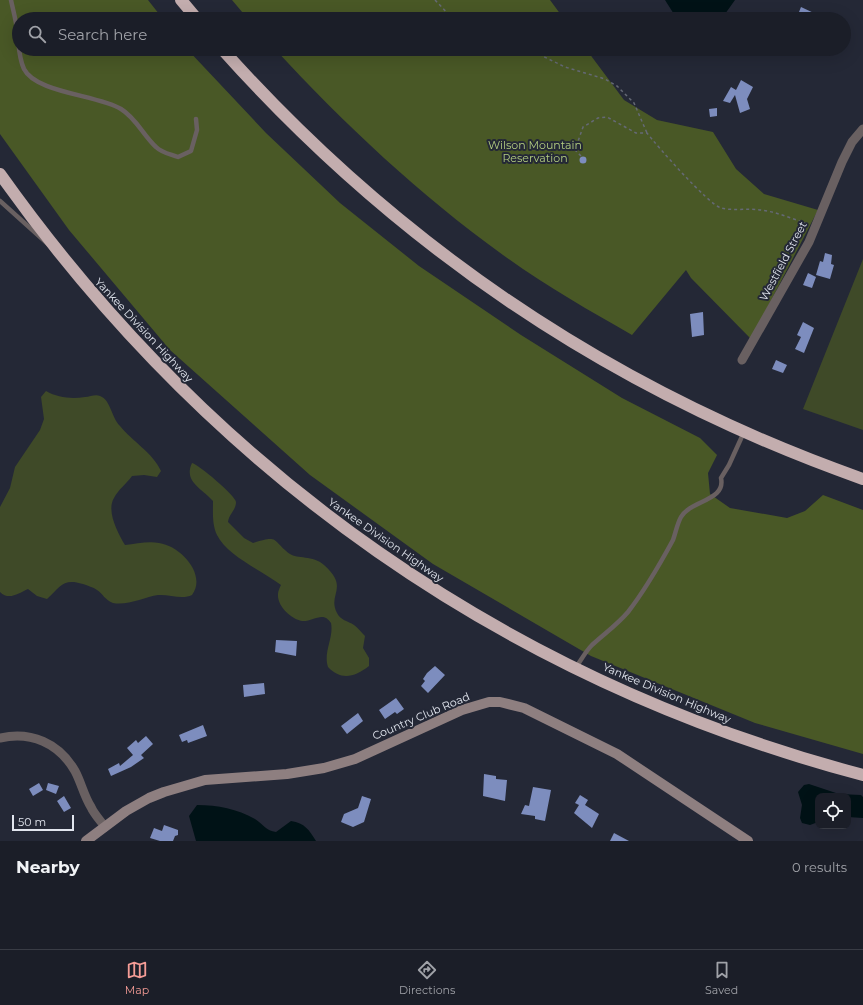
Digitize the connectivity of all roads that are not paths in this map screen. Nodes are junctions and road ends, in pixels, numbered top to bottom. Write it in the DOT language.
graph roads {
  1 [pos="11,0"];
  2 [pos="181,0"];
  3 [pos="14,12"];
  4 [pos="191,12"];
  5 [pos="20,56"];
  6 [pos="228,56"];
  7 [pos="196,119"];
  8 [pos="863,129"];
  9 [pos="0,174"];
  10 [pos="0,201"];
  11 [pos="63,257"];
  12 [pos="742,360"];
  13 [pos="744,432"];
  14 [pos="863,479"];
  15 [pos="575,668"];
  16 [pos="0,738"];
  17 [pos="863,775"];
  18 [pos="105,827"];
  19 [pos="86,841"];
  20 [pos="748,841"];
  1 -- 3 [label="lane"];
  2 -- 4 [label="highway"];
  5 -- 7 [label="lane"];
  6 -- 13 [label="highway"];
  8 -- 12 [label="street, Westfield Street"];
  9 -- 11 [label="highway, Yankee Division Highway"];
  10 -- 11 [label="lane"];
  11 -- 15 [label="highway, Yankee Division Highway"];
  13 -- 14 [label="highway"];
  13 -- 15 [label="lane"];
  15 -- 17 [label="highway, Yankee Division Highway"];
  16 -- 18 [label="street"];
  18 -- 19 [label="street, Country Club Road"];
  18 -- 20 [label="street, Country Club Road"];
}
